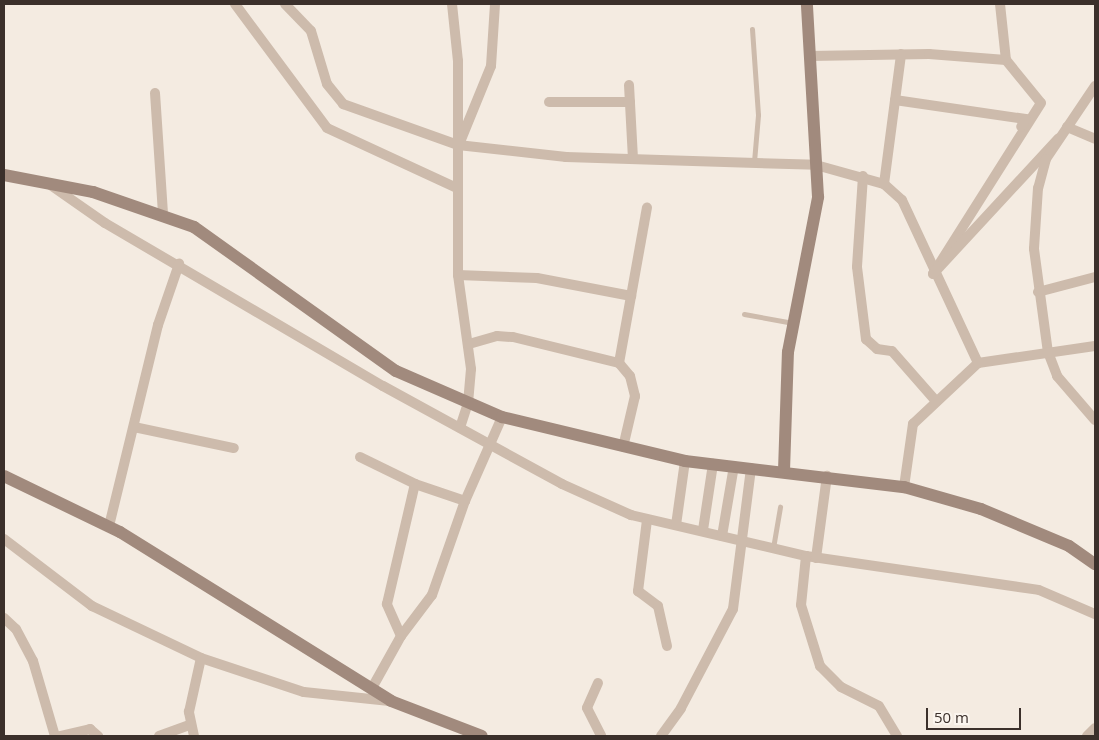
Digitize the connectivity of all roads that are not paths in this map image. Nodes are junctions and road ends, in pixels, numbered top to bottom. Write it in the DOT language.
graph roads {
  1 [pos="235,4"];
  2 [pos="285,4"];
  3 [pos="452,4"];
  4 [pos="495,4"];
  5 [pos="807,4"];
  6 [pos="1000,4"];
  7 [pos="752,29"];
  8 [pos="901,54"];
  9 [pos="810,56"];
  10 [pos="1006,60"];
  11 [pos="629,85"];
  12 [pos="1095,86"];
  13 [pos="155,93"];
  14 [pos="895,100"];
  15 [pos="549,102"];
  16 [pos="630,102"];
  17 [pos="1066,127"];
  18 [pos="1059,138"];
  19 [pos="1095,139"];
  20 [pos="458,145"];
  21 [pos="633,159"];
  22 [pos="754,162"];
  23 [pos="816,165"];
  24 [pos="4,174"];
  25 [pos="863,176"];
  26 [pos="49,184"];
  27 [pos="884,184"];
  28 [pos="457,188"];
  29 [pos="647,207"];
  30 [pos="163,216"];
  31 [pos="179,264"];
  32 [pos="933,274"];
  33 [pos="458,276"];
  34 [pos="1095,277"];
  35 [pos="1038,292"];
  36 [pos="631,296"];
  37 [pos="744,314"];
  38 [pos="794,324"];
  39 [pos="469,344"];
  40 [pos="1095,346"];
  41 [pos="1048,352"];
  42 [pos="619,363"];
  43 [pos="978,363"];
  44 [pos="936,401"];
  45 [pos="468,403"];
  46 [pos="502,417"];
  47 [pos="1095,420"];
  48 [pos="134,427"];
  49 [pos="460,428"];
  50 [pos="488,446"];
  51 [pos="623,447"];
  52 [pos="234,448"];
  53 [pos="360,458"];
  54 [pos="685,461"];
  55 [pos="713,464"];
  56 [pos="734,466"];
  57 [pos="751,468"];
  58 [pos="784,471"];
  59 [pos="4,476"];
  60 [pos="827,476"];
  61 [pos="415,484"];
  62 [pos="904,487"];
  63 [pos="465,501"];
  64 [pos="780,507"];
  65 [pos="647,520"];
  66 [pos="676,524"];
  67 [pos="109,526"];
  68 [pos="702,530"];
  69 [pos="722,536"];
  70 [pos="4,539"];
  71 [pos="740,540"];
  72 [pos="773,549"];
  73 [pos="811,557"];
  74 [pos="1095,564"];
  75 [pos="1095,614"];
  76 [pos="4,618"];
  77 [pos="401,636"];
  78 [pos="667,646"];
  79 [pos="201,658"];
  80 [pos="598,684"];
  81 [pos="372,688"];
  82 [pos="391,701"];
  83 [pos="190,726"];
  84 [pos="1095,728"];
  85 [pos="55,736"];
  86 [pos="60,736"];
  87 [pos="98,736"];
  88 [pos="159,736"];
  89 [pos="194,736"];
  90 [pos="482,736"];
  91 [pos="601,736"];
  92 [pos="661,736"];
  93 [pos="897,736"];
  94 [pos="1087,736"];
  1 -- 28 [label="street"];
  2 -- 20 [label="street"];
  3 -- 20 [label="street"];
  4 -- 20 [label="street"];
  5 -- 9 [label="street"];
  6 -- 10 [label="street"];
  7 -- 22 [label="lane"];
  8 -- 9 [label="street"];
  8 -- 10 [label="street"];
  8 -- 14 [label="street"];
  9 -- 23 [label="street"];
  10 -- 32 [label="street"];
  11 -- 16 [label="street"];
  12 -- 17 [label="street"];
  13 -- 30 [label="street"];
  14 -- 27 [label="street"];
  14 -- 32 [label="street"];
  15 -- 16 [label="street"];
  16 -- 21 [label="street"];
  17 -- 18 [label="street"];
  17 -- 19 [label="street"];
  18 -- 32 [label="street"];
  18 -- 35 [label="street"];
  20 -- 21 [label="street"];
  20 -- 28 [label="street"];
  21 -- 22 [label="street"];
  22 -- 23 [label="street"];
  23 -- 25 [label="street"];
  23 -- 38 [label="street"];
  24 -- 26 [label="street"];
  25 -- 27 [label="street"];
  25 -- 44 [label="street"];
  26 -- 30 [label="street"];
  26 -- 31 [label="street"];
  27 -- 32 [label="street"];
  28 -- 33 [label="street"];
  29 -- 36 [label="street"];
  30 -- 45 [label="street"];
  31 -- 48 [label="street"];
  31 -- 49 [label="street"];
  32 -- 43 [label="street"];
  33 -- 36 [label="street"];
  33 -- 39 [label="street"];
  34 -- 35 [label="street"];
  35 -- 41 [label="street"];
  36 -- 42 [label="street"];
  37 -- 38 [label="lane"];
  38 -- 58 [label="street"];
  39 -- 42 [label="street"];
  39 -- 45 [label="street"];
  40 -- 41 [label="street"];
  41 -- 43 [label="street"];
  41 -- 47 [label="street"];
  42 -- 51 [label="street"];
  43 -- 44 [label="street"];
  44 -- 62 [label="street"];
  45 -- 46 [label="street"];
  45 -- 49 [label="street"];
  46 -- 50 [label="street"];
  46 -- 51 [label="street"];
  48 -- 52 [label="street"];
  48 -- 67 [label="street"];
  49 -- 50 [label="street"];
  50 -- 63 [label="street"];
  50 -- 65 [label="street"];
  51 -- 54 [label="street"];
  53 -- 61 [label="street"];
  54 -- 55 [label="street"];
  54 -- 66 [label="street"];
  55 -- 56 [label="street"];
  55 -- 68 [label="street"];
  56 -- 57 [label="street"];
  56 -- 69 [label="street"];
  57 -- 58 [label="street"];
  57 -- 71 [label="street"];
  58 -- 60 [label="street"];
  59 -- 67 [label="street"];
  60 -- 62 [label="street"];
  60 -- 73 [label="street"];
  61 -- 63 [label="street"];
  61 -- 77 [label="street"];
  62 -- 74 [label="street"];
  63 -- 77 [label="street"];
  64 -- 72 [label="lane"];
  65 -- 66 [label="street"];
  65 -- 78 [label="street"];
  66 -- 68 [label="street"];
  67 -- 81 [label="street"];
  68 -- 69 [label="street"];
  69 -- 71 [label="street"];
  70 -- 79 [label="street"];
  71 -- 72 [label="street"];
  71 -- 92 [label="street"];
  72 -- 73 [label="street"];
  73 -- 75 [label="street"];
  73 -- 93 [label="street"];
  76 -- 85 [label="street"];
  77 -- 81 [label="street"];
  79 -- 82 [label="street"];
  79 -- 83 [label="street"];
  80 -- 91 [label="street"];
  81 -- 82 [label="street"];
  82 -- 90 [label="street"];
  83 -- 88 [label="street"];
  83 -- 89 [label="street"];
  84 -- 94 [label="street"];
  86 -- 87 [label="street"];
}
